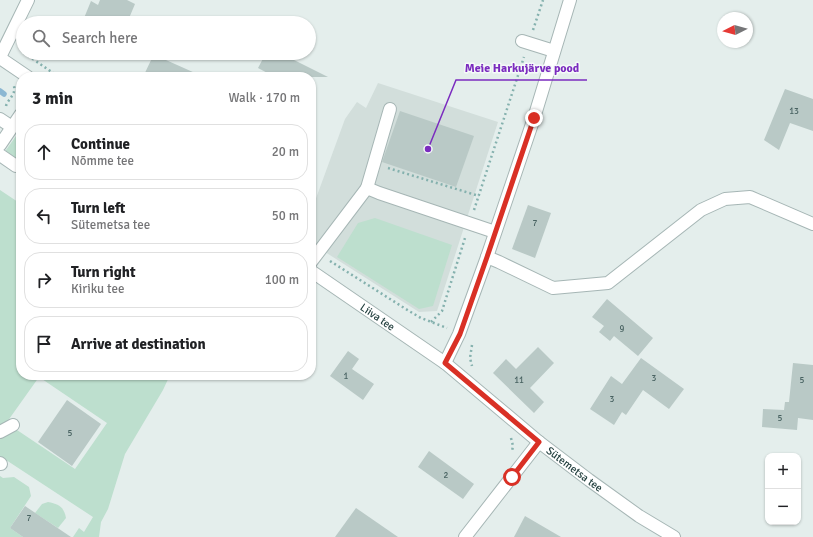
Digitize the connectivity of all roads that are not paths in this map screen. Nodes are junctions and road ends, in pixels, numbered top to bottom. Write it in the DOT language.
graph roads {
  1 [pos="28,0"];
  2 [pos="570,0"];
  3 [pos="20,16"];
  4 [pos="16,25"];
  5 [pos="526,42"];
  6 [pos="554,50"];
  7 [pos="0,58"];
  8 [pos="21,72"];
  9 [pos="390,109"];
  10 [pos="0,119"];
  11 [pos="16,121"];
  12 [pos="12,127"];
  13 [pos="0,145"];
  14 [pos="0,155"];
  15 [pos="16,166"];
  16 [pos="367,188"];
  17 [pos="813,224"];
  18 [pos="495,232"];
  19 [pos="316,255"];
  20 [pos="487,257"];
  21 [pos="316,274"];
  22 [pos="445,363"];
  23 [pos="13,425"];
  24 [pos="0,432"];
  25 [pos="539,442"];
  26 [pos="465,537"];
  27 [pos="674,537"];
  1 -- 3 [label="street"];
  2 -- 6 [label="street"];
  4 -- 7 [label="street"];
  5 -- 6 [label="street"];
  6 -- 18 [label="street"];
  7 -- 8 [label="street"];
  9 -- 16 [label="street"];
  10 -- 12 [label="street"];
  11 -- 12 [label="street"];
  12 -- 13 [label="street"];
  14 -- 15 [label="street"];
  16 -- 18 [label="street"];
  16 -- 19 [label="street"];
  17 -- 20 [label="street"];
  18 -- 20 [label="street"];
  20 -- 22 [label="street"];
  21 -- 22 [label="street, Liiva tee"];
  22 -- 25 [label="street, Sütemetsa tee"];
  23 -- 24 [label="street"];
  25 -- 26 [label="street"];
  25 -- 27 [label="street, Sütemetsa tee"];
}
